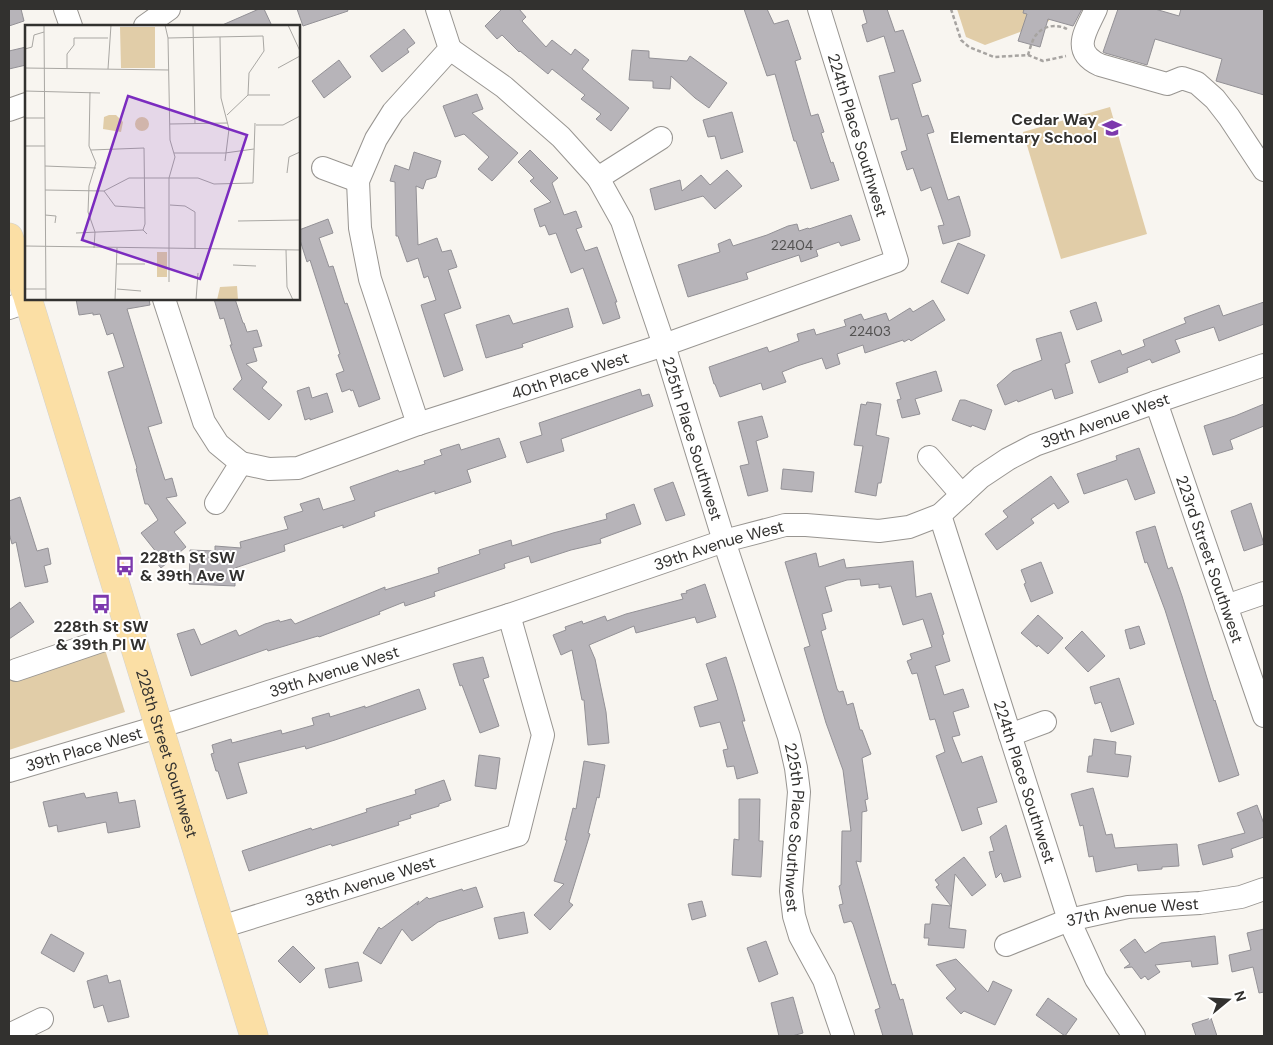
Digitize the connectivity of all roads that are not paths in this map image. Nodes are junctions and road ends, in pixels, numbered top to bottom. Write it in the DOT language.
graph roads {
  1 [pos="65,9"];
  2 [pos="169,9"];
  3 [pos="437,9"];
  4 [pos="819,9"];
  5 [pos="1096,9"];
  6 [pos="71,25"];
  7 [pos="146,25"];
  8 [pos="450,50"];
  9 [pos="25,104"];
  10 [pos="9,110"];
  11 [pos="661,138"];
  12 [pos="323,168"];
  13 [pos="1264,170"];
  14 [pos="598,178"];
  15 [pos="358,181"];
  16 [pos="9,237"];
  17 [pos="897,261"];
  18 [pos="23,300"];
  19 [pos="164,300"];
  20 [pos="664,345"];
  21 [pos="1264,365"];
  22 [pos="1156,402"];
  23 [pos="418,424"];
  24 [pos="929,457"];
  25 [pos="240,463"];
  26 [pos="962,495"];
  27 [pos="216,503"];
  28 [pos="940,515"];
  29 [pos="724,541"];
  30 [pos="1264,593"];
  31 [pos="1226,606"];
  32 [pos="509,615"];
  33 [pos="128,629"];
  34 [pos="16,670"];
  35 [pos="1264,716"];
  36 [pos="1045,722"];
  37 [pos="159,726"];
  38 [pos="1010,734"];
  39 [pos="9,771"];
  40 [pos="1264,889"];
  41 [pos="1069,920"];
  42 [pos="221,927"];
  43 [pos="1006,945"];
  44 [pos="42,1019"];
  45 [pos="9,1035"];
  46 [pos="254,1036"];
  47 [pos="843,1036"];
  48 [pos="1134,1036"];
  1 -- 6 [label="street"];
  2 -- 7 [label="street"];
  3 -- 8 [label="street"];
  4 -- 17 [label="street, 224th Place Southwest"];
  5 -- 13 [label="street"];
  8 -- 14 [label="street, 225th Place Southwest"];
  8 -- 15 [label="street"];
  9 -- 10 [label="street"];
  11 -- 14 [label="street"];
  12 -- 15 [label="street"];
  14 -- 20 [label="street, 225th Place Southwest"];
  15 -- 23 [label="street"];
  16 -- 18 [label="main road, 228th Street Southwest"];
  17 -- 20 [label="street, 40th Place West"];
  18 -- 33 [label="main road, 228th Street Southwest"];
  19 -- 25 [label="street"];
  20 -- 23 [label="street, 40th Place West"];
  20 -- 29 [label="street, 225th Place Southwest"];
  21 -- 22 [label="street, 39th Avenue West"];
  22 -- 26 [label="street, 39th Avenue West"];
  22 -- 31 [label="street, 223rd Street Southwest"];
  23 -- 25 [label="street, 40th Place West"];
  24 -- 26 [label="street"];
  25 -- 27 [label="street"];
  26 -- 28 [label="street, 39th Avenue West"];
  28 -- 29 [label="street, 39th Avenue West"];
  28 -- 38 [label="street, 224th Place Southwest"];
  29 -- 32 [label="street, 39th Avenue West"];
  29 -- 47 [label="street, 225th Place Southwest"];
  30 -- 31 [label="street"];
  31 -- 35 [label="street, 223rd Street Southwest"];
  32 -- 37 [label="street, 39th Avenue West"];
  32 -- 42 [label="street, 38th Avenue West"];
  33 -- 34 [label="street"];
  33 -- 37 [label="main road, 228th Street Southwest"];
  36 -- 38 [label="street"];
  37 -- 39 [label="street, 39th Place West"];
  37 -- 42 [label="main road, 228th Street Southwest"];
  38 -- 41 [label="street, 224th Place Southwest"];
  40 -- 41 [label="street, 37th Avenue West"];
  41 -- 43 [label="street, 37th Avenue West"];
  41 -- 48 [label="street, 224th Place Southwest"];
  42 -- 46 [label="main road, 228th Street Southwest"];
  44 -- 45 [label="street"];
}
